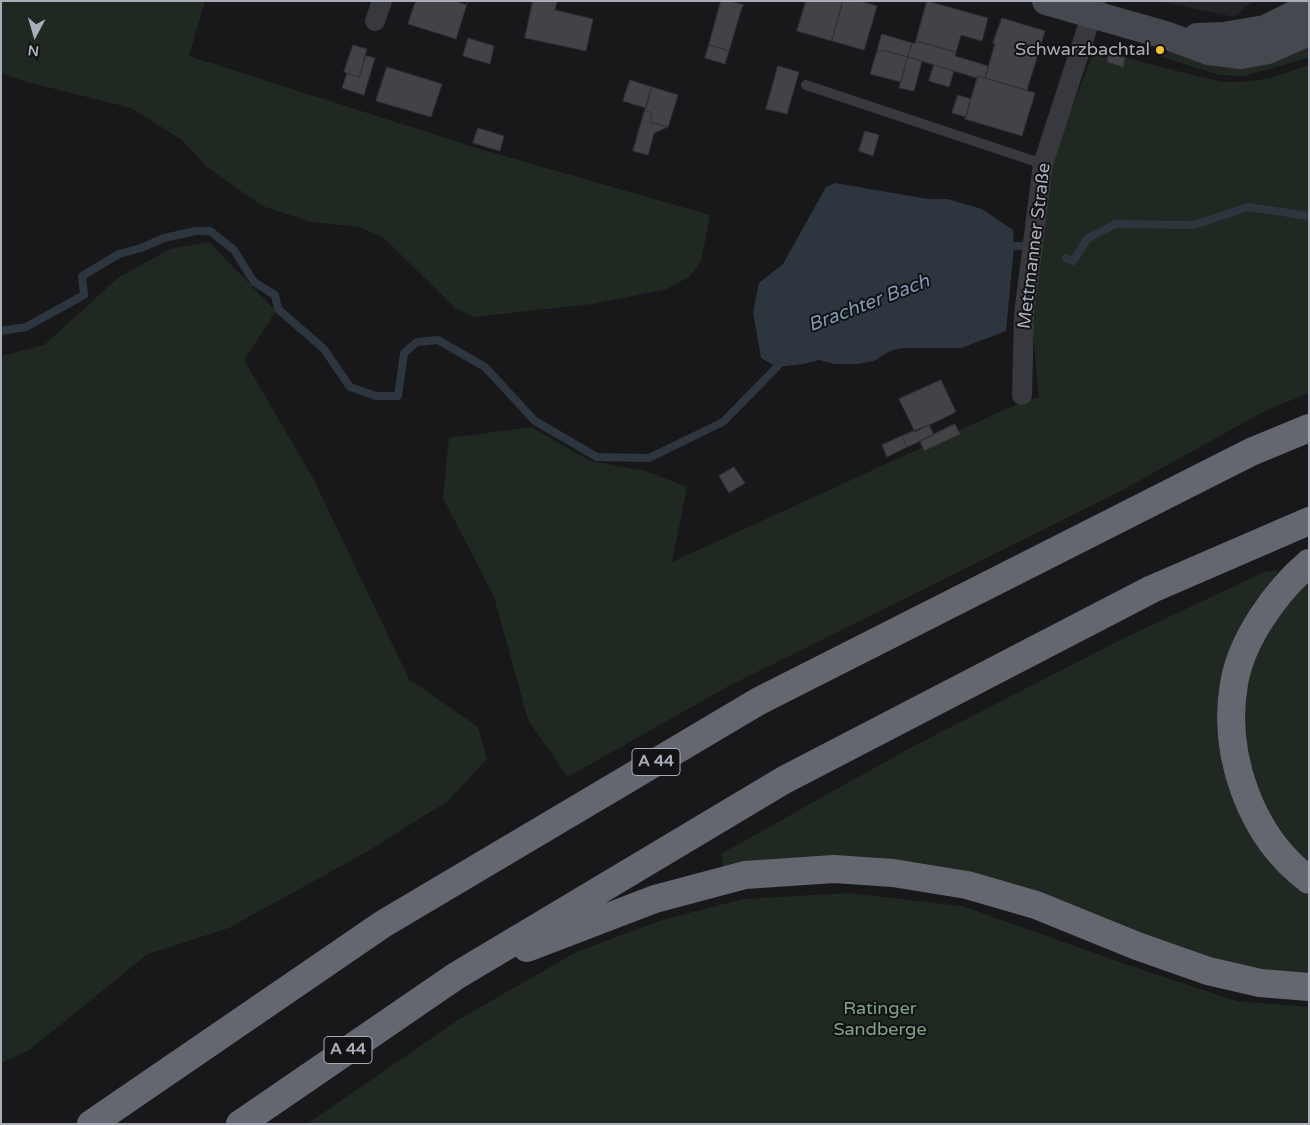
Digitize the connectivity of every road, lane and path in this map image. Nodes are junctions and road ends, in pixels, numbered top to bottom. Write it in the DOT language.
graph roads {
  1 [pos="382,1"];
  2 [pos="1046,1"];
  3 [pos="1309,7"];
  4 [pos="1094,8"];
  5 [pos="375,21"];
  6 [pos="1309,32"];
  7 [pos="1175,39"];
  8 [pos="806,85"];
  9 [pos="1043,164"];
  10 [pos="1022,395"];
  11 [pos="1309,428"];
  12 [pos="1309,521"];
  13 [pos="1309,563"];
  14 [pos="1309,880"];
  15 [pos="456,976"];
  16 [pos="1309,987"];
  17 [pos="91,1124"];
  18 [pos="240,1124"];
  1 -- 5 [label="street"];
  2 -- 4 [label="main road"];
  3 -- 7 [label="main road"];
  4 -- 7 [label="main road"];
  4 -- 9 [label="street, Mettmanner Straße"];
  6 -- 7 [label="main road"];
  8 -- 9 [label="lane"];
  9 -- 10 [label="street, Mettmanner Straße"];
  11 -- 17 [label="highway, A 44"];
  12 -- 15 [label="highway, A 44"];
  13 -- 14 [label="highway"];
  15 -- 16 [label="highway"];
  15 -- 18 [label="highway, A 44"];
}
